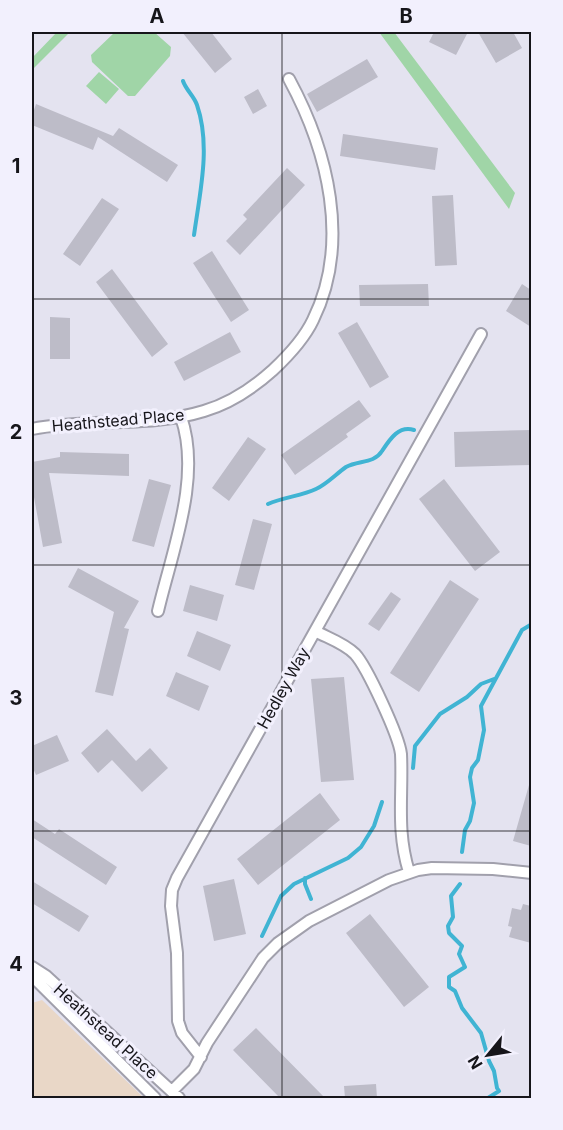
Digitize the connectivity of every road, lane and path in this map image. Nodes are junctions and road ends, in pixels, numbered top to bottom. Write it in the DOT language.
graph roads {
  1 [pos="289,79"];
  2 [pos="481,334"];
  3 [pos="181,417"];
  4 [pos="32,429"];
  5 [pos="158,611"];
  6 [pos="315,631"];
  7 [pos="409,872"];
  8 [pos="531,873"];
  9 [pos="32,967"];
  10 [pos="32,972"];
  11 [pos="201,1057"];
  12 [pos="175,1095"];
  13 [pos="155,1098"];
  1 -- 3 [label="street, Heathstead Place"];
  2 -- 6 [label="street, Hedley Way"];
  3 -- 4 [label="street, Heathstead Place"];
  3 -- 5 [label="street"];
  6 -- 7 [label="street"];
  6 -- 11 [label="street, Hedley Way"];
  7 -- 8 [label="street"];
  7 -- 11 [label="street"];
  9 -- 12 [label="street, Heathstead Place"];
  10 -- 13 [label="street, Heathstead Place"];
  11 -- 12 [label="street"];
}
